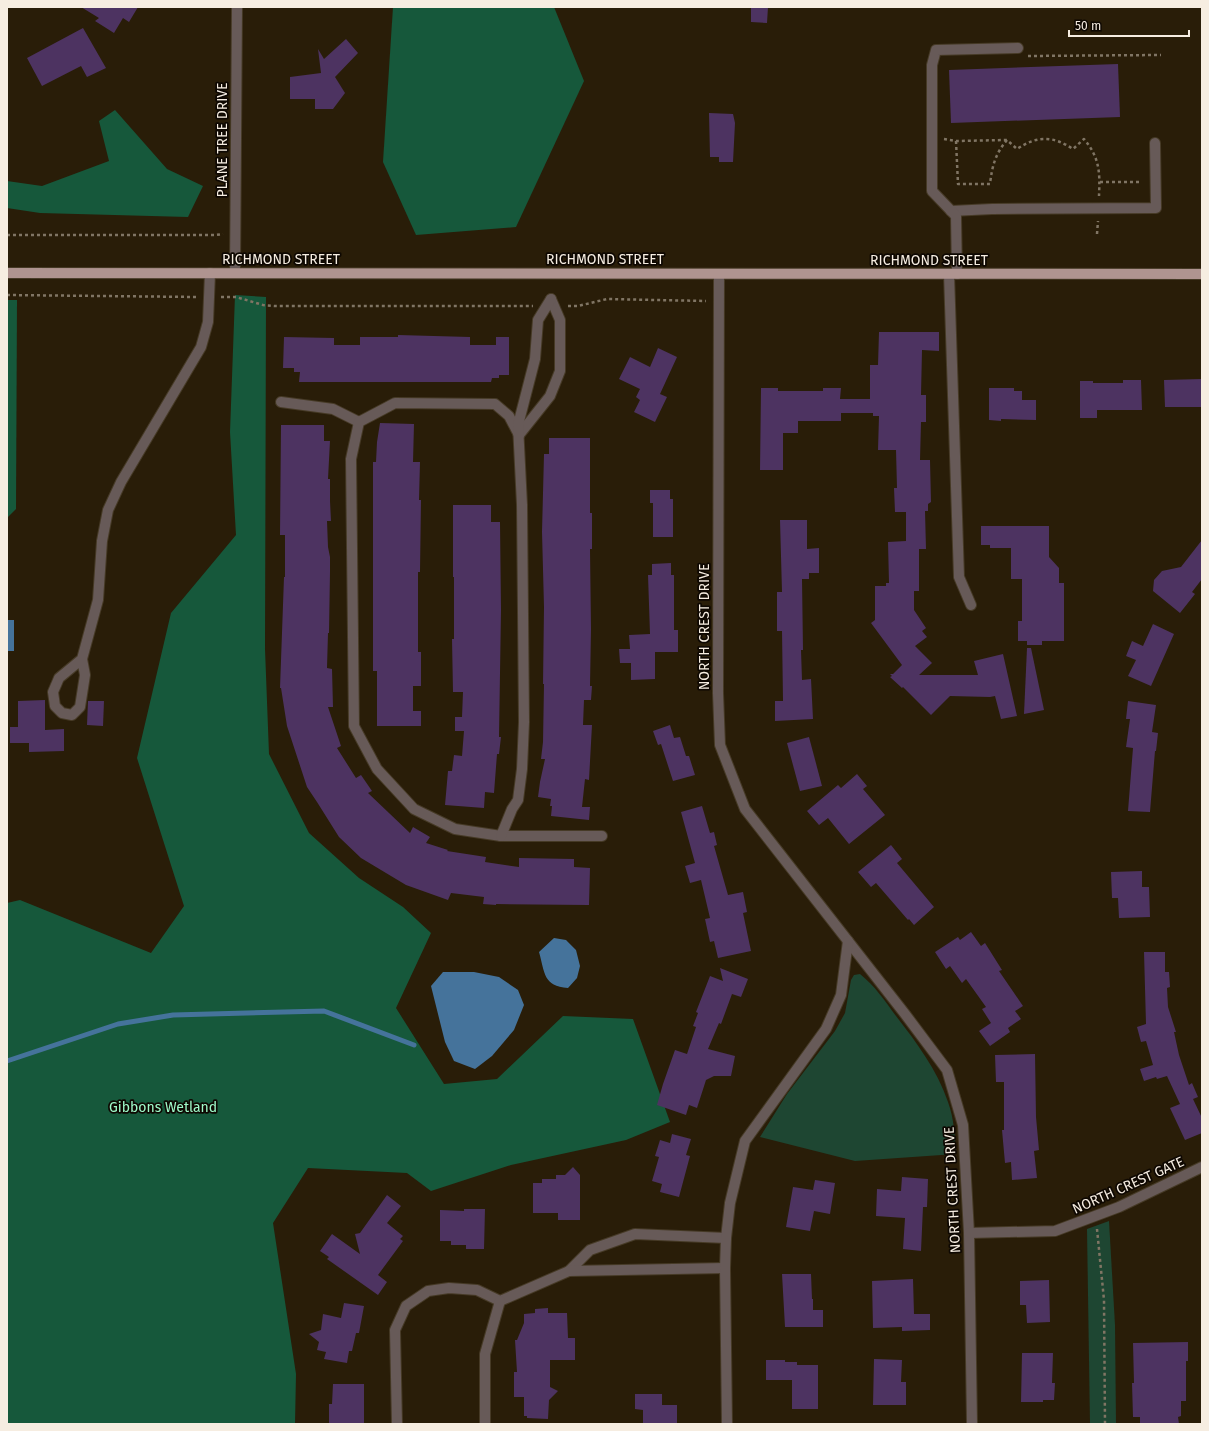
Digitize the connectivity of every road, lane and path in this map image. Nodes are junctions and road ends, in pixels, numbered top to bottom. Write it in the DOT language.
graph roads {
  1 [pos="237,7"];
  2 [pos="1018,48"];
  3 [pos="1161,54"];
  4 [pos="1026,56"];
  5 [pos="944,132"];
  6 [pos="1007,140"];
  7 [pos="956,141"];
  8 [pos="1155,143"];
  9 [pos="1100,182"];
  10 [pos="1142,182"];
  11 [pos="1099,208"];
  12 [pos="951,211"];
  13 [pos="236,232"];
  14 [pos="1097,234"];
  15 [pos="7,235"];
  16 [pos="7,273"];
  17 [pos="210,273"];
  18 [pos="236,273"];
  19 [pos="719,274"];
  20 [pos="953,274"];
  21 [pos="1202,274"];
  22 [pos="7,295"];
  23 [pos="209,297"];
  24 [pos="719,302"];
  25 [pos="550,306"];
  26 [pos="281,402"];
  27 [pos="359,422"];
  28 [pos="519,435"];
  29 [pos="971,605"];
  30 [pos="82,659"];
  31 [pos="501,836"];
  32 [pos="602,836"];
  33 [pos="848,941"];
  34 [pos="1202,1167"];
  35 [pos="1096,1216"];
  36 [pos="969,1233"];
  37 [pos="726,1238"];
  38 [pos="725,1268"];
  39 [pos="569,1271"];
  40 [pos="500,1301"];
  41 [pos="397,1424"];
  42 [pos="485,1424"];
  43 [pos="727,1424"];
  44 [pos="972,1424"];
  45 [pos="1105,1424"];
  1 -- 13 [label="street, PLANE TREE DRIVE"];
  2 -- 12 [label="street"];
  3 -- 4 [label="path"];
  5 -- 7 [label="path"];
  6 -- 7 [label="path"];
  6 -- 7 [label="path"];
  6 -- 9 [label="path"];
  8 -- 11 [label="street"];
  9 -- 10 [label="path"];
  9 -- 11 [label="path"];
  11 -- 12 [label="street"];
  11 -- 14 [label="path"];
  12 -- 20 [label="street"];
  13 -- 15 [label="path"];
  13 -- 18 [label="street, PLANE TREE DRIVE"];
  16 -- 17 [label="main road, RICHMOND STREET"];
  17 -- 18 [label="main road, RICHMOND STREET"];
  17 -- 23 [label="street"];
  18 -- 19 [label="main road, RICHMOND STREET"];
  19 -- 20 [label="main road, RICHMOND STREET"];
  19 -- 24 [label="street, NORTH CREST DRIVE"];
  20 -- 21 [label="main road, RICHMOND STREET"];
  20 -- 29 [label="street"];
  22 -- 23 [label="path"];
  23 -- 25 [label="path"];
  23 -- 30 [label="street"];
  24 -- 25 [label="path"];
  24 -- 33 [label="street, NORTH CREST DRIVE"];
  25 -- 28 [label="street"];
  25 -- 28 [label="street"];
  26 -- 27 [label="street"];
  27 -- 28 [label="street"];
  27 -- 31 [label="street"];
  28 -- 31 [label="street"];
  30 -- 30 [label="street"];
  31 -- 32 [label="street"];
  33 -- 36 [label="street, NORTH CREST DRIVE"];
  33 -- 37 [label="street"];
  34 -- 35 [label="street, NORTH CREST GATE"];
  35 -- 36 [label="street, NORTH CREST GATE"];
  35 -- 45 [label="path"];
  36 -- 44 [label="street, NORTH CREST DRIVE"];
  37 -- 38 [label="street"];
  37 -- 39 [label="street"];
  38 -- 39 [label="street"];
  38 -- 43 [label="street"];
  39 -- 40 [label="street"];
  40 -- 41 [label="street"];
  40 -- 42 [label="street"];
}
